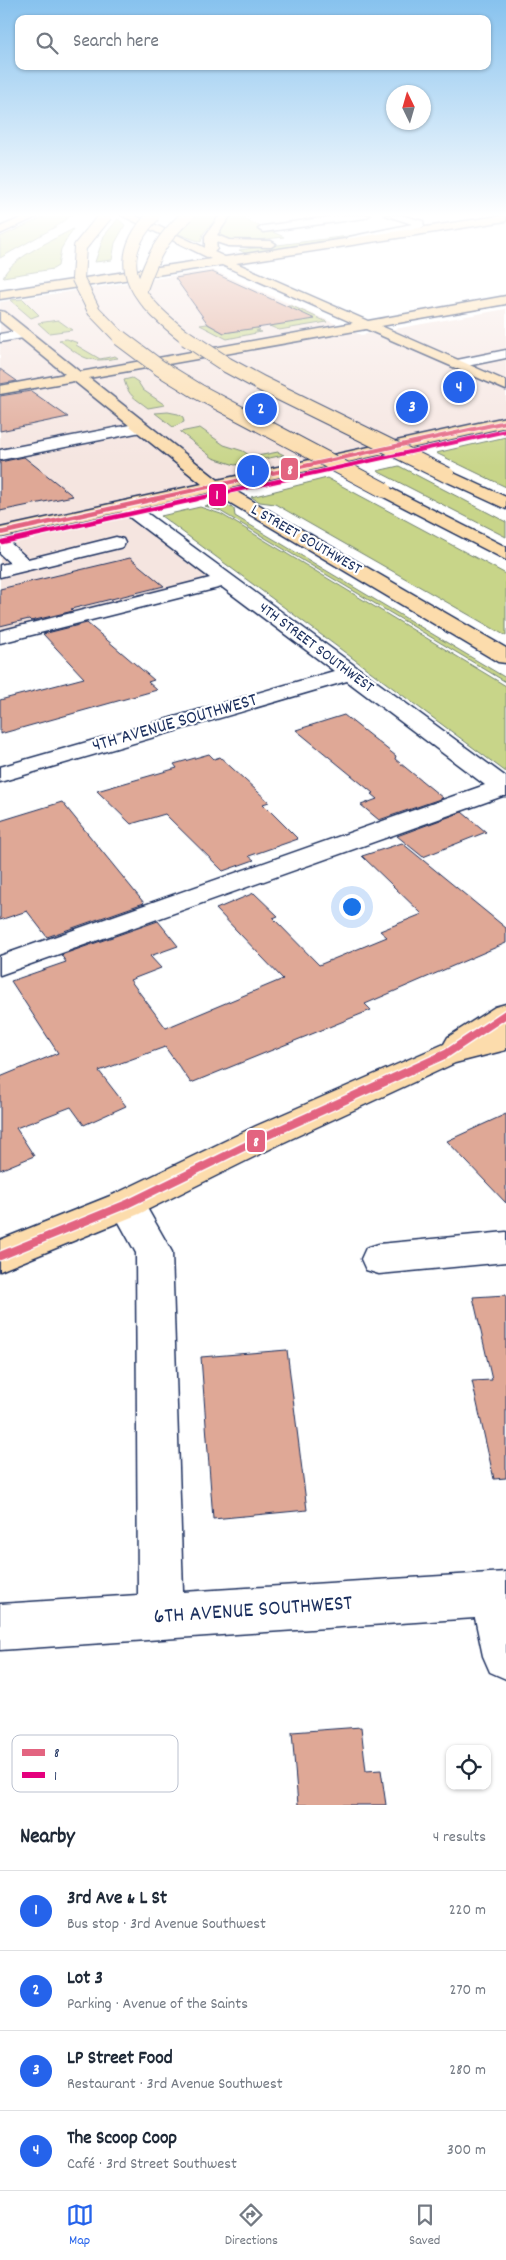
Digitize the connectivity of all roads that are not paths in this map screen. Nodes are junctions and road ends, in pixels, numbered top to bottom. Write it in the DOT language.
graph roads {
  1 [pos="86,299"];
  2 [pos="146,299"];
  3 [pos="309,299"];
  4 [pos="506,300"];
  5 [pos="0,315"];
  6 [pos="367,325"];
  7 [pos="24,334"];
  8 [pos="0,338"];
  9 [pos="504,355"];
  10 [pos="457,364"];
  11 [pos="78,376"];
  12 [pos="506,386"];
  13 [pos="0,390"];
  14 [pos="506,422"];
  15 [pos="63,426"];
  16 [pos="140,428"];
  17 [pos="83,439"];
  18 [pos="0,455"];
  19 [pos="215,486"];
  20 [pos="506,504"];
  21 [pos="126,506"];
  22 [pos="0,533"];
  23 [pos="116,543"];
  24 [pos="0,544"];
  25 [pos="506,554"];
  26 [pos="24,565"];
  27 [pos="0,571"];
  28 [pos="226,580"];
  29 [pos="0,637"];
  30 [pos="506,657"];
  31 [pos="350,673"];
  32 [pos="0,776"];
  33 [pos="505,788"];
  34 [pos="0,966"];
  35 [pos="506,1014"];
  36 [pos="506,1039"];
  37 [pos="446,1054"];
  38 [pos="128,1204"];
  39 [pos="506,1247"];
  40 [pos="0,1256"];
  41 [pos="379,1259"];
  42 [pos="499,1595"];
  43 [pos="161,1617"];
  44 [pos="0,1627"];
  45 [pos="506,1656"];
  1 -- 25 [label="main road, bridge"];
  2 -- 20 [label="main road, bridge"];
  3 -- 6 [label="main road"];
  4 -- 6 [label="main road"];
  5 -- 7 [label="main road, L STREET SOUTHWEST"];
  6 -- 10 [label="main road"];
  6 -- 11 [label="main road"];
  7 -- 8 [label="street"];
  7 -- 11 [label="main road, L STREET SOUTHWEST"];
  9 -- 10 [label="street"];
  10 -- 12 [label="main road"];
  11 -- 13 [label="main road"];
  11 -- 16 [label="main road, L STREET SOUTHWEST"];
  14 -- 19 [label="main road"];
  15 -- 17 [label="street"];
  16 -- 17 [label="street"];
  16 -- 19 [label="main road, L STREET SOUTHWEST"];
  17 -- 18 [label="street"];
  19 -- 21 [label="main road"];
  19 -- 30 [label="main road, L STREET SOUTHWEST"];
  21 -- 22 [label="main road"];
  21 -- 28 [label="street, 4TH STREET SOUTHWEST"];
  23 -- 26 [label="street"];
  24 -- 26 [label="street"];
  26 -- 27 [label="street"];
  28 -- 29 [label="street"];
  28 -- 31 [label="street, 4TH STREET SOUTHWEST"];
  31 -- 32 [label="street, 4TH AVENUE SOUTHWEST"];
  31 -- 33 [label="street, 4TH STREET SOUTHWEST"];
  33 -- 34 [label="street"];
  35 -- 37 [label="main road"];
  36 -- 37 [label="main road"];
  37 -- 38 [label="main road"];
  38 -- 40 [label="main road"];
  38 -- 43 [label="street"];
  39 -- 41 [label="street"];
  42 -- 43 [label="street, 6TH AVENUE SOUTHWEST"];
  42 -- 45 [label="street"];
  43 -- 44 [label="street, 6TH AVENUE SOUTHWEST"];
}
